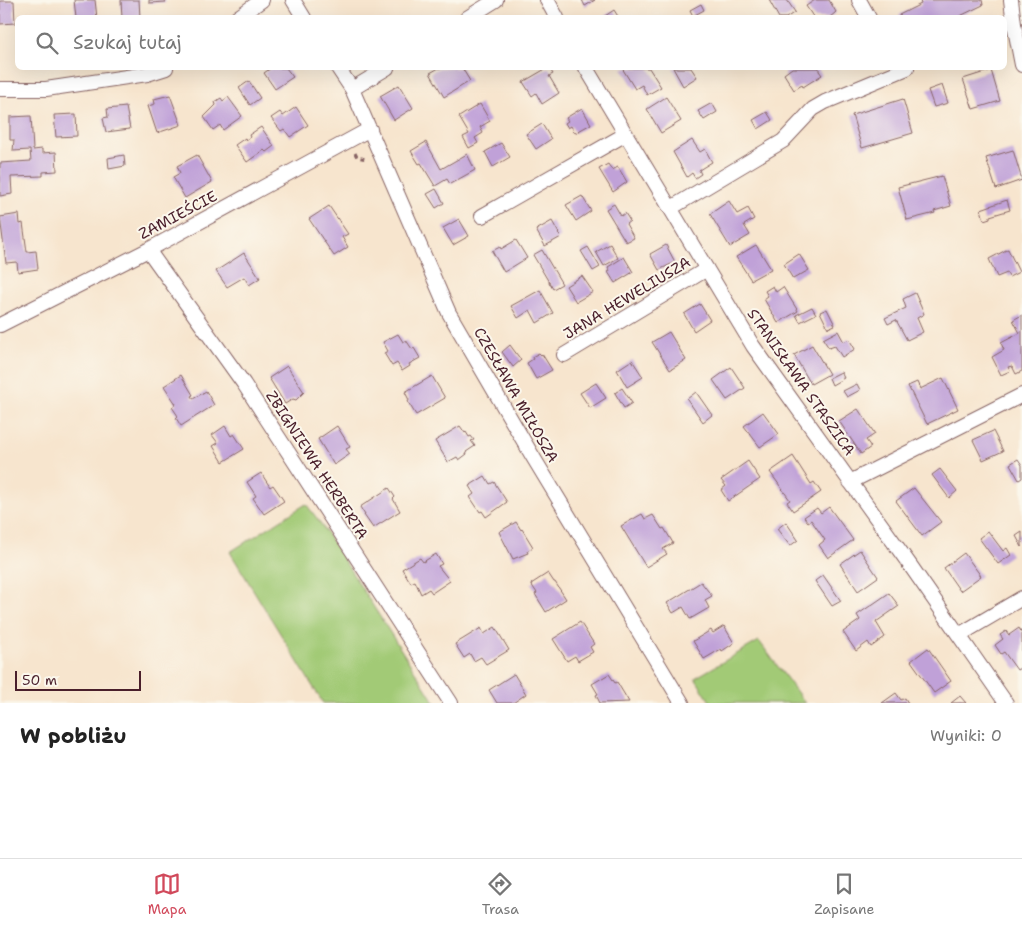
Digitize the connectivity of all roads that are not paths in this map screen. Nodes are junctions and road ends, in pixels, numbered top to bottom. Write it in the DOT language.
graph roads {
  1 [pos="262,0"];
  2 [pos="293,0"];
  3 [pos="496,0"];
  4 [pos="546,0"];
  5 [pos="858,0"];
  6 [pos="1011,0"];
  7 [pos="241,15"];
  8 [pos="302,15"];
  9 [pos="472,15"];
  10 [pos="555,15"];
  11 [pos="867,15"];
  12 [pos="1009,26"];
  13 [pos="1022,65"];
  14 [pos="160,70"];
  15 [pos="339,70"];
  16 [pos="384,70"];
  17 [pos="587,70"];
  18 [pos="899,70"];
  19 [pos="0,89"];
  20 [pos="352,89"];
  21 [pos="370,129"];
  22 [pos="626,134"];
  23 [pos="671,208"];
  24 [pos="482,216"];
  25 [pos="148,250"];
  26 [pos="707,269"];
  27 [pos="0,325"];
  28 [pos="564,355"];
  29 [pos="1022,396"];
  30 [pos="850,482"];
  31 [pos="1022,598"];
  32 [pos="959,635"];
  33 [pos="451,703"];
  34 [pos="682,703"];
  35 [pos="1006,703"];
  1 -- 7 [label="street"];
  2 -- 8 [label="street"];
  3 -- 9 [label="street"];
  4 -- 10 [label="street"];
  5 -- 11 [label="street"];
  6 -- 12 [label="street"];
  12 -- 13 [label="street"];
  14 -- 19 [label="street"];
  15 -- 20 [label="street, CZESŁAWA MIŁOSZA"];
  16 -- 20 [label="street"];
  17 -- 22 [label="street, STANISŁAWA STASZICA"];
  18 -- 23 [label="street"];
  20 -- 21 [label="street, CZESŁAWA MIŁOSZA"];
  21 -- 25 [label="street, ZAMIEŚCIE"];
  21 -- 34 [label="street, CZESŁAWA MIŁOSZA"];
  22 -- 23 [label="street, STANISŁAWA STASZICA"];
  22 -- 24 [label="street"];
  23 -- 26 [label="street, STANISŁAWA STASZICA"];
  25 -- 27 [label="street, ZAMIEŚCIE"];
  25 -- 33 [label="street, ZBIGNIEWA HERBERTA"];
  26 -- 28 [label="street, JANA HEWELIUSZA"];
  26 -- 30 [label="street, STANISŁAWA STASZICA"];
  29 -- 30 [label="street"];
  30 -- 32 [label="street, STANISŁAWA STASZICA"];
  31 -- 32 [label="street"];
  32 -- 35 [label="street, STANISŁAWA STASZICA"];
}
